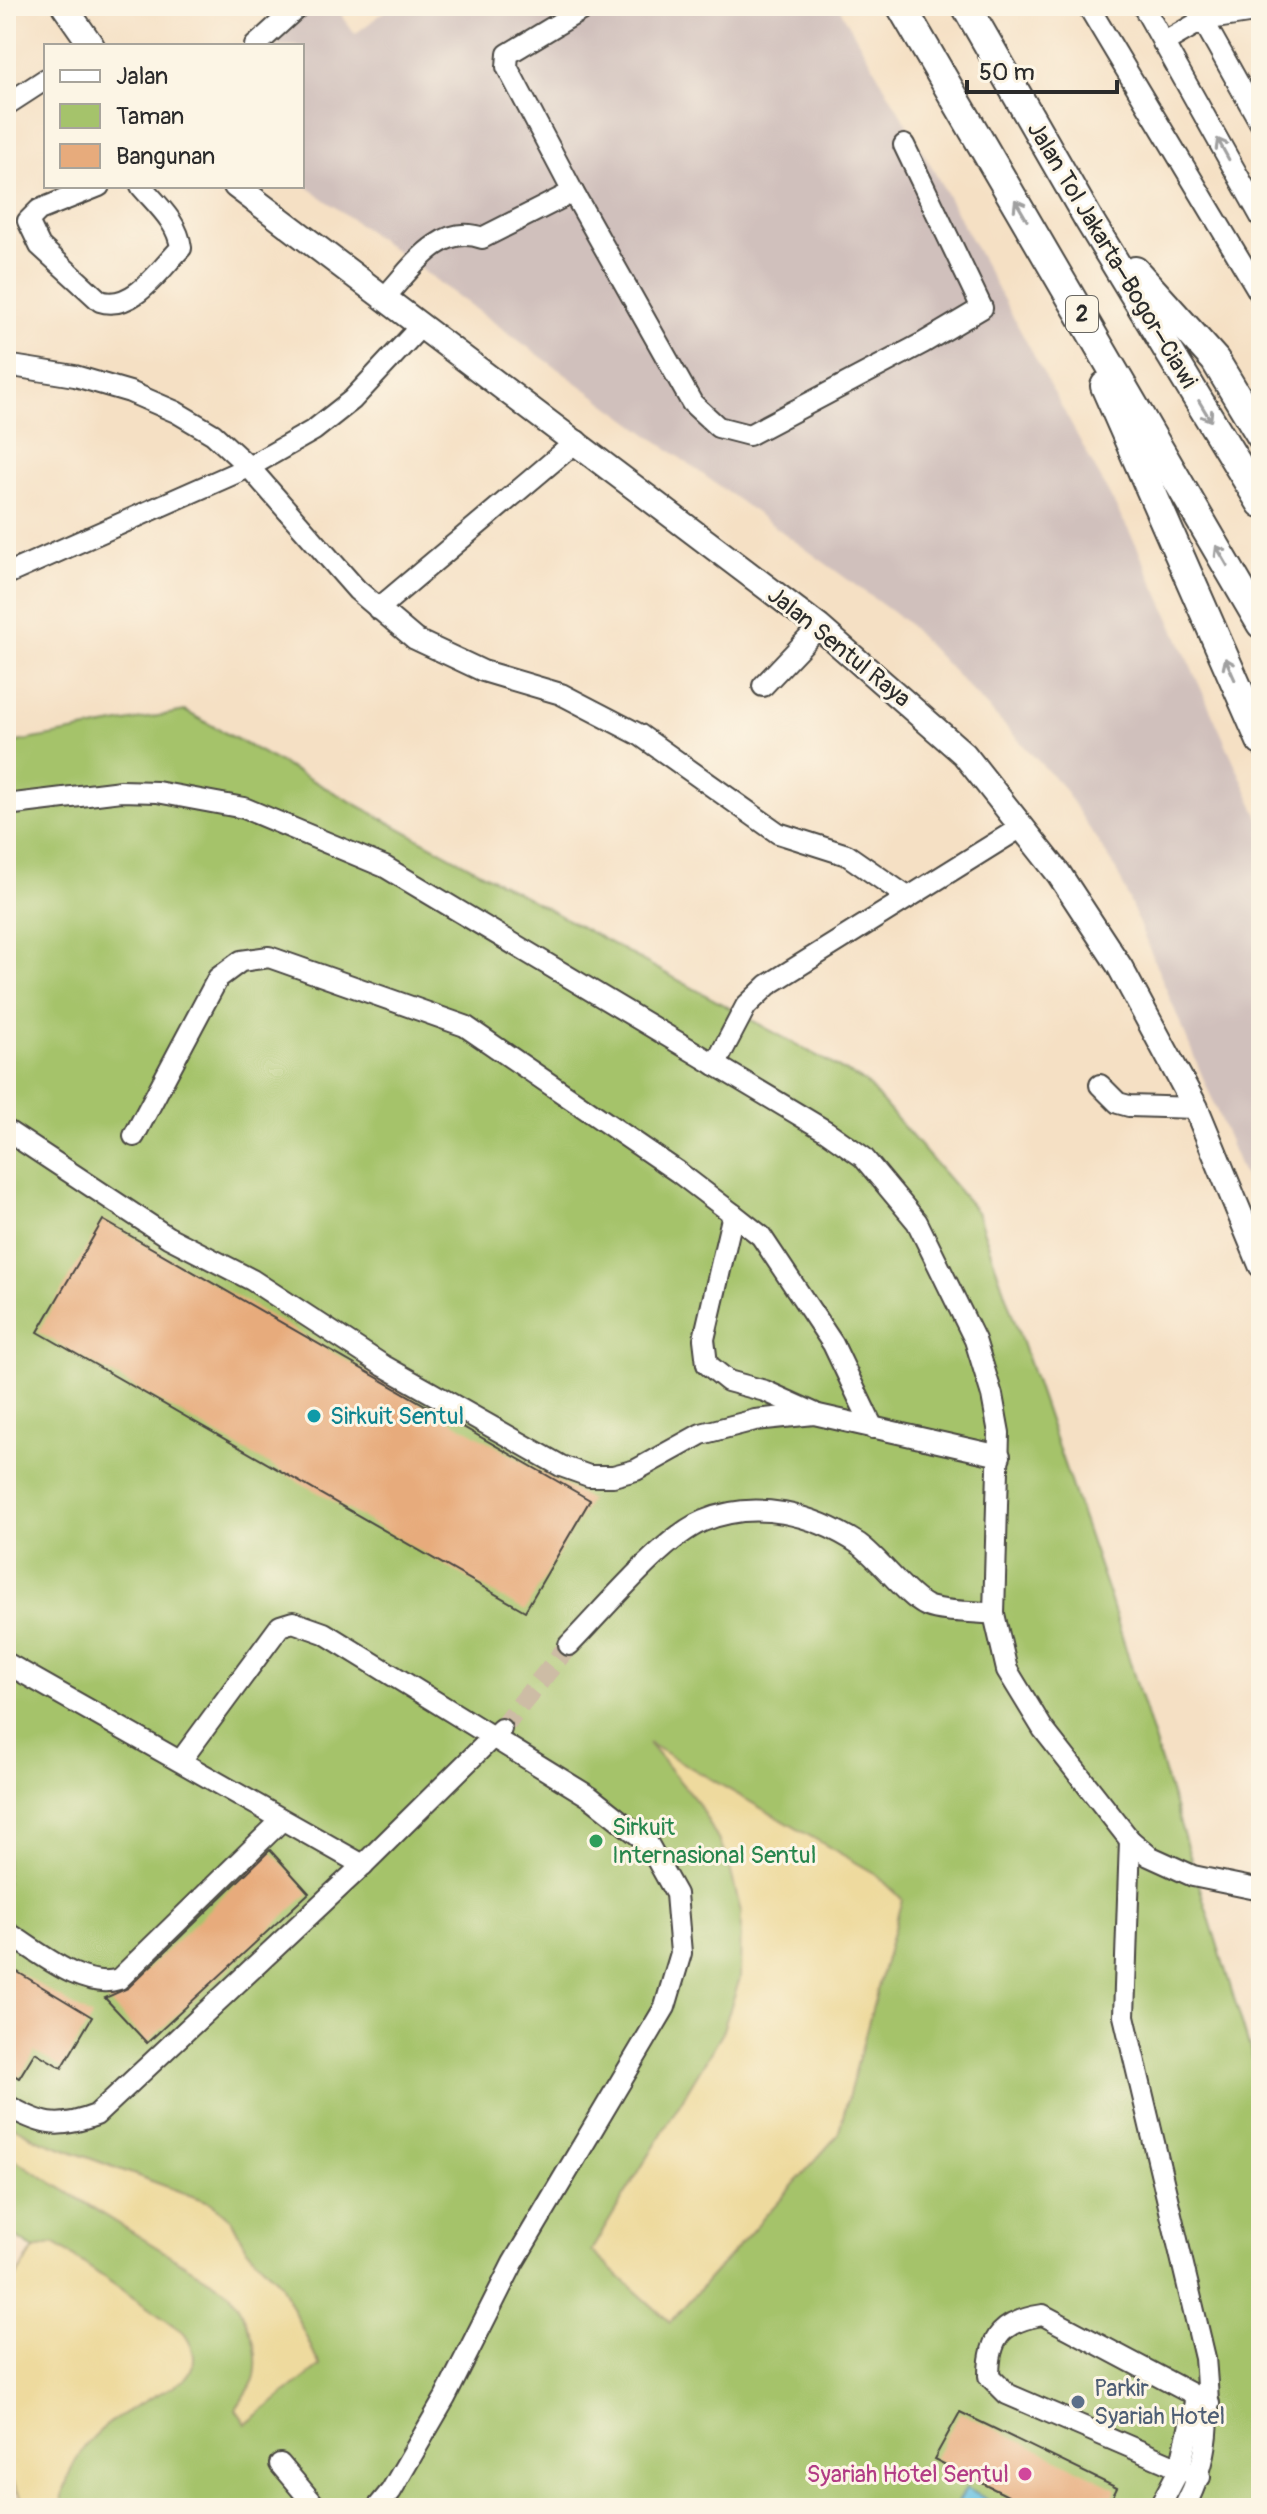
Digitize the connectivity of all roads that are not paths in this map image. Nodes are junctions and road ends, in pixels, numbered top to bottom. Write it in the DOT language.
graph roads {
  1 [pos="64,6"];
  2 [pos="299,6"];
  3 [pos="588,6"];
  4 [pos="901,6"];
  5 [pos="966,6"];
  6 [pos="1088,6"];
  7 [pos="1143,6"];
  8 [pos="1204,11"];
  9 [pos="1261,11"];
  10 [pos="1163,43"];
  11 [pos="91,44"];
  12 [pos="257,44"];
  13 [pos="44,80"];
  14 [pos="6,105"];
  15 [pos="1261,124"];
  16 [pos="904,145"];
  17 [pos="94,188"];
  18 [pos="143,188"];
  19 [pos="239,188"];
  20 [pos="573,192"];
  21 [pos="1261,217"];
  22 [pos="1089,220"];
  23 [pos="1047,253"];
  24 [pos="1261,295"];
  25 [pos="384,298"];
  26 [pos="421,326"];
  27 [pos="6,365"];
  28 [pos="1261,436"];
  29 [pos="577,441"];
  30 [pos="249,467"];
  31 [pos="1261,503"];
  32 [pos="9,573"];
  33 [pos="378,609"];
  34 [pos="1261,624"];
  35 [pos="819,627"];
  36 [pos="763,686"];
  37 [pos="1261,741"];
  38 [pos="6,805"];
  39 [pos="1023,826"];
  40 [pos="906,896"];
  41 [pos="715,1065"];
  42 [pos="1100,1085"];
  43 [pos="1196,1108"];
  44 [pos="6,1130"];
  45 [pos="134,1136"];
  46 [pos="733,1214"];
  47 [pos="1261,1265"];
  48 [pos="814,1414"];
  49 [pos="873,1428"];
  50 [pos="1000,1456"];
  51 [pos="994,1614"];
  52 [pos="569,1645"];
  53 [pos="6,1663"];
  54 [pos="496,1734"];
  55 [pos="182,1759"];
  56 [pos="282,1820"];
  57 [pos="1130,1840"];
  58 [pos="363,1865"];
  59 [pos="1261,1890"];
  60 [pos="6,1932"];
  61 [pos="6,2105"];
  62 [pos="1202,2401"];
  63 [pos="280,2464"];
  64 [pos="1180,2468"];
  65 [pos="1200,2477"];
  66 [pos="317,2508"];
  67 [pos="377,2508"];
  68 [pos="1159,2508"];
  69 [pos="1184,2508"];
  1 -- 11 [label="main road"];
  2 -- 12 [label="street"];
  3 -- 20 [label="street"];
  23 -- 4 [label="highway, 2, one-way"];
  5 -- 22 [label="highway, Jalan Tol Jakarta–Bogor–Ciawi / 2"];
  6 -- 24 [label="street"];
  7 -- 10 [label="street"];
  8 -- 9 [label="street"];
  8 -- 10 [label="street"];
  8 -- 15 [label="street"];
  21 -- 10 [label="street, one-way"];
  13 -- 14 [label="street"];
  16 -- 20 [label="street"];
  17 -- 18 [label="street"];
  19 -- 25 [label="main road, Jalan Sentul Raya"];
  20 -- 25 [label="street"];
  22 -- 28 [label="highway"];
  22 -- 31 [label="highway, Jalan Tol Jakarta–Bogor–Ciawi / 2, one-way"];
  34 -- 23 [label="highway, 2, one-way"];
  37 -- 23 [label="highway, one-way"];
  25 -- 26 [label="main road, Jalan Sentul Raya"];
  26 -- 29 [label="main road, Jalan Sentul Raya"];
  26 -- 30 [label="street"];
  27 -- 30 [label="street"];
  29 -- 33 [label="street"];
  29 -- 35 [label="main road, Jalan Sentul Raya"];
  30 -- 32 [label="street"];
  30 -- 33 [label="street"];
  33 -- 40 [label="street"];
  35 -- 36 [label="street"];
  35 -- 39 [label="main road, Jalan Sentul Raya"];
  38 -- 41 [label="street"];
  39 -- 40 [label="street"];
  39 -- 43 [label="main road, Jalan Sentul Raya"];
  40 -- 41 [label="street"];
  41 -- 50 [label="street"];
  42 -- 43 [label="street"];
  43 -- 47 [label="main road, Jalan Sentul Raya"];
  44 -- 48 [label="street"];
  45 -- 46 [label="street"];
  46 -- 48 [label="street"];
  46 -- 49 [label="street"];
  48 -- 49 [label="street"];
  49 -- 50 [label="street"];
  50 -- 51 [label="street"];
  51 -- 52 [label="street"];
  51 -- 57 [label="street"];
  53 -- 55 [label="street"];
  54 -- 55 [label="street"];
  54 -- 58 [label="street"];
  54 -- 67 [label="street"];
  55 -- 56 [label="street"];
  56 -- 58 [label="street"];
  56 -- 60 [label="street"];
  57 -- 59 [label="street"];
  57 -- 62 [label="street"];
  58 -- 61 [label="street"];
  62 -- 64 [label="street"];
  62 -- 64 [label="street"];
  62 -- 65 [label="street"];
  63 -- 66 [label="street"];
  64 -- 65 [label="street"];
  64 -- 68 [label="street"];
  65 -- 69 [label="street"];
}
